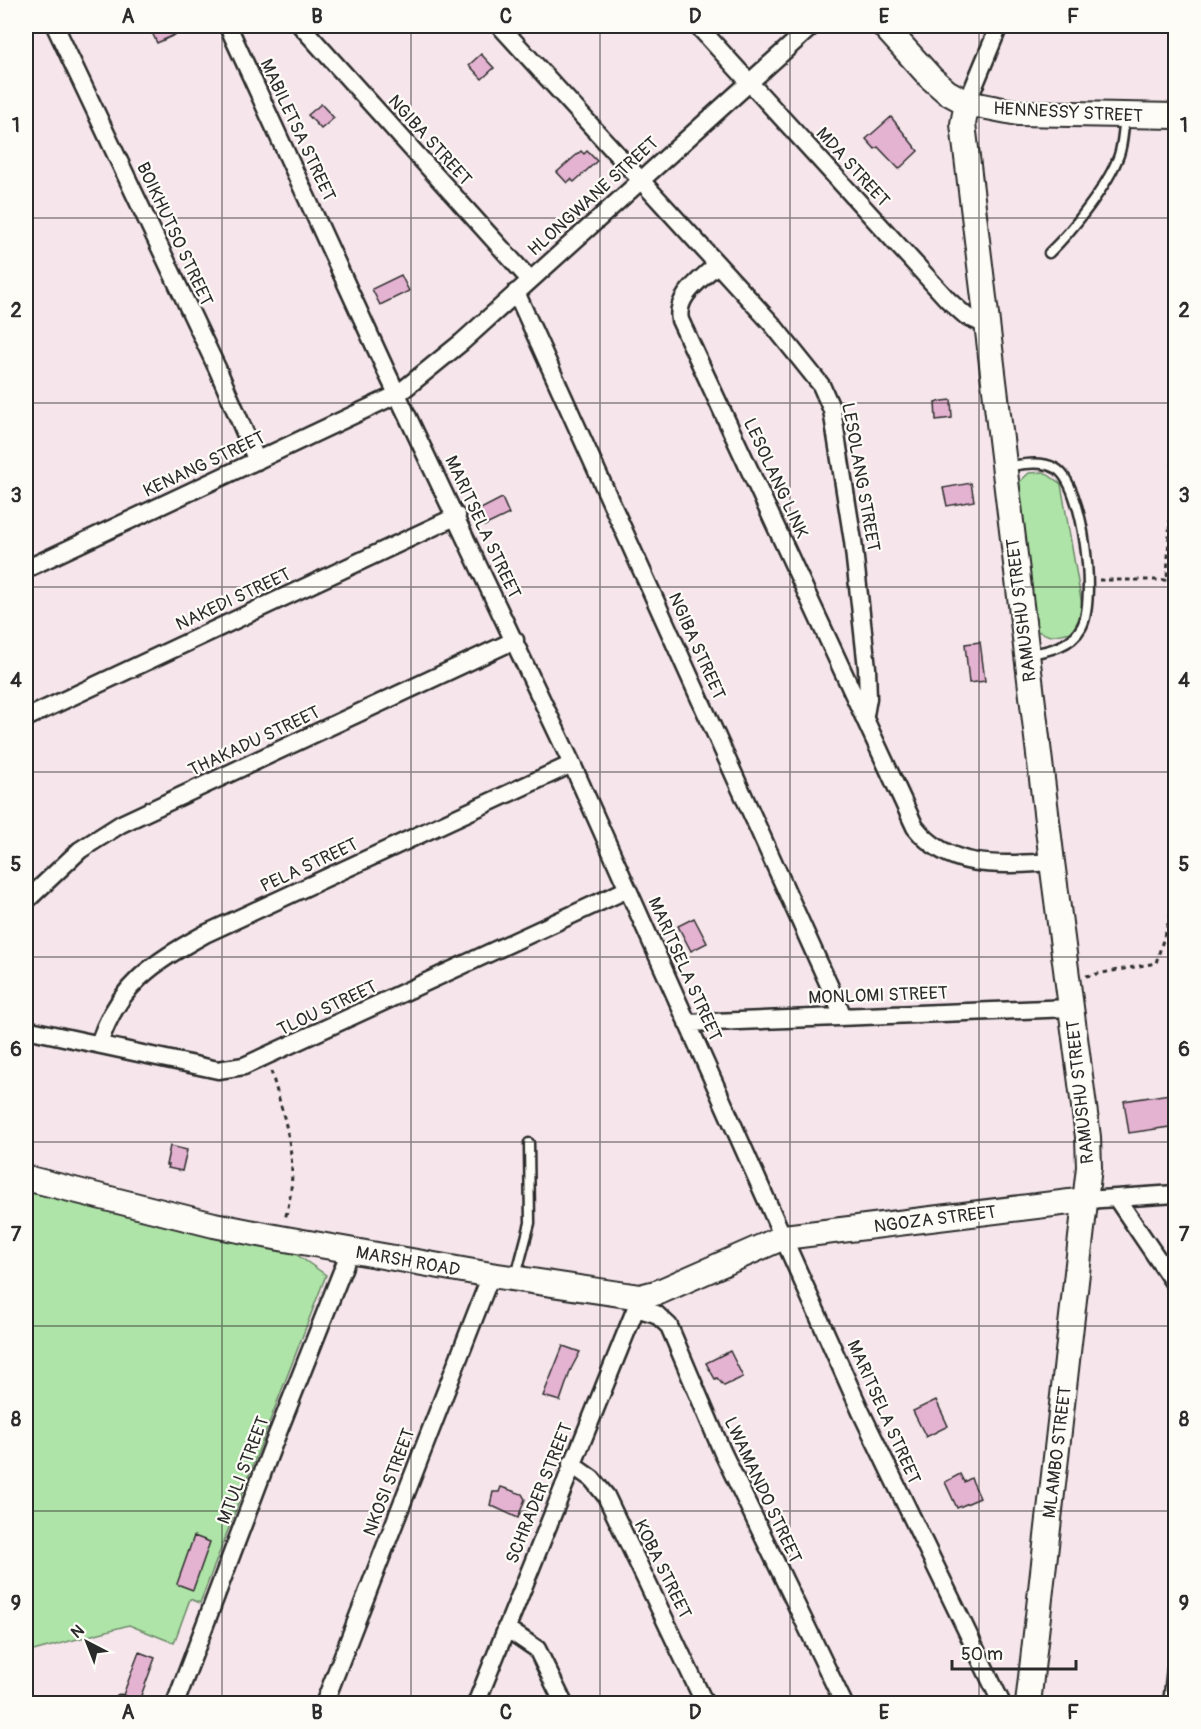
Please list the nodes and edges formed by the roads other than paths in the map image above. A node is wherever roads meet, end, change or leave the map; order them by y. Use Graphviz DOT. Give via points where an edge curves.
graph roads {
  1 [pos="55,26"];
  2 [pos="228,26"];
  3 [pos="301,26"];
  4 [pos="500,26"];
  5 [pos="698,26"];
  6 [pos="812,26"];
  7 [pos="884,26"];
  8 [pos="999,26"];
  9 [pos="749,82"];
  10 [pos="967,103"];
  11 [pos="1125,115"];
  12 [pos="1176,116"];
  13 [pos="640,181"];
  14 [pos="333,250"];
  15 [pos="1049,253"];
  16 [pos="716,265"];
  17 [pos="530,280"];
  18 [pos="516,292"];
  19 [pos="986,325"];
  20 [pos="398,394"];
  21 [pos="257,461"];
  22 [pos="1005,467"];
  23 [pos="457,516"];
  24 [pos="26,569"];
  25 [pos="515,640"];
  26 [pos="1026,655"];
  27 [pos="865,715"];
  28 [pos="26,718"];
  29 [pos="572,764"];
  30 [pos="1052,862"];
  31 [pos="628,889"];
  32 [pos="26,901"];
  33 [pos="1070,1008"];
  34 [pos="843,1016"];
  35 [pos="687,1023"];
  36 [pos="26,1029"];
  37 [pos="99,1044"];
  38 [pos="529,1143"];
  39 [pos="26,1178"];
  40 [pos="1176,1194"];
  41 [pos="1117,1199"];
  42 [pos="1086,1200"];
  43 [pos="784,1237"];
  44 [pos="350,1251"];
  45 [pos="491,1275"];
  46 [pos="515,1279"];
  47 [pos="1176,1286"];
  48 [pos="638,1303"];
  49 [pos="571,1464"];
  50 [pos="506,1629"];
  51 [pos="1176,1668"];
  52 [pos="175,1704"];
  53 [pos="324,1704"];
  54 [pos="476,1704"];
  55 [pos="564,1704"];
  56 [pos="705,1704"];
  57 [pos="844,1704"];
  58 [pos="1002,1704"];
  59 [pos="1028,1704"];
  60 [pos="1172,1704"];
  1 -- 21 [label="street, BOIKHUTSO STREET"];
  2 -- 14 [label="street, MABILETSA STREET"];
  3 -- 17 [label="street, NGIBA STREET"];
  4 -- 13 [label="street, LESOLANG STREET"];
  5 -- 9 [label="street, MDA STREET"];
  6 -- 9 [label="street, HLONGWANE STREET"];
  7 -- 10 [label="street, HENNESSY STREET" via="931,78"];
  8 -- 10 [label="street, RAMUSHU STREET"];
  9 -- 13 [label="street, HLONGWANE STREET"];
  9 -- 19 [label="street, MDA STREET" via="948,300 966,316"];
  10 -- 11 [label="street, HENNESSY STREET" via="1018,113"];
  10 -- 19 [label="street, RAMUSHU STREET" via="963,124"];
  11 -- 12 [label="street, HENNESSY STREET"];
  11 -- 15 [label="lane" via="1122,143 1111,171 1072,230"];
  13 -- 16 [label="street, LESOLANG STREET"];
  13 -- 17 [label="street, HLONGWANE STREET"];
  14 -- 20 [label="street, MARITSELA STREET"];
  16 -- 27 [label="street, LESOLANG STREET" via="819,381 832,410 865,649"];
  16 -- 27 [label="street, LESOLANG LINK" via="682,300 680,320"];
  17 -- 18 [label="street, HLONGWANE STREET"];
  18 -- 20 [label="street, HLONGWANE STREET"];
  18 -- 34 [label="street, NGIBA STREET"];
  19 -- 22 [label="street, RAMUSHU STREET"];
  20 -- 21 [label="street, KENANG STREET"];
  20 -- 23 [label="street, MARITSELA STREET"];
  21 -- 24 [label="street, KENANG STREET"];
  22 -- 26 [label="street, RAMUSHU STREET"];
  22 -- 26 [label="lane" via="1047,465 1064,474 1077,502 1089,580 1087,618 1080,630 1070,641 1055,648"];
  23 -- 25 [label="street, MARITSELA STREET"];
  23 -- 28 [label="street, NAKEDI STREET"];
  25 -- 29 [label="street, MARITSELA STREET"];
  25 -- 32 [label="street, THAKADU STREET" via="122,824 80,850"];
  26 -- 30 [label="street, RAMUSHU STREET"];
  27 -- 30 [label="street, LESOLANG STREET" via="915,826 931,844 968,862"];
  29 -- 31 [label="street, MARITSELA STREET"];
  29 -- 37 [label="street, PELA STREET" via="174,951 120,998 108,1017"];
  30 -- 33 [label="street, RAMUSHU STREET"];
  31 -- 35 [label="street, MARITSELA STREET"];
  31 -- 37 [label="street, TLOU STREET" via="244,1066 218,1070"];
  33 -- 34 [label="street, MONLOMI STREET"];
  33 -- 42 [label="street, RAMUSHU STREET" via="1088,1137"];
  34 -- 35 [label="street, MONLOMI STREET"];
  35 -- 43 [label="street, MARITSELA STREET"];
  36 -- 37 [label="street, TLOU STREET"];
  38 -- 46 [label="lane" via="530,1223"];
  39 -- 44 [label="street, MARSH ROAD" via="214,1225"];
  40 -- 41 [label="street"];
  41 -- 42 [label="street"];
  41 -- 47 [label="street"];
  42 -- 43 [label="street, NGOZA STREET"];
  42 -- 59 [label="street, MLAMBO STREET"];
  43 -- 48 [label="street, MARSH ROAD"];
  43 -- 58 [label="street, MARITSELA STREET" via="895,1484"];
  44 -- 45 [label="street, MARSH ROAD"];
  44 -- 52 [label="street, MTULI STREET"];
  45 -- 46 [label="street, MARSH ROAD"];
  45 -- 53 [label="street, NKOSI STREET"];
  46 -- 48 [label="street, MARSH ROAD"];
  48 -- 49 [label="street, SCHRADER STREET"];
  48 -- 57 [label="street, LWAMANDO STREET" via="669,1326 722,1451"];
  49 -- 50 [label="street, SCHRADER STREET"];
  49 -- 56 [label="street, KOBA STREET" via="592,1479 606,1496"];
  50 -- 54 [label="street, SCHRADER STREET"];
  50 -- 55 [label="street" via="537,1649"];
  51 -- 60 [label="street"];
}
